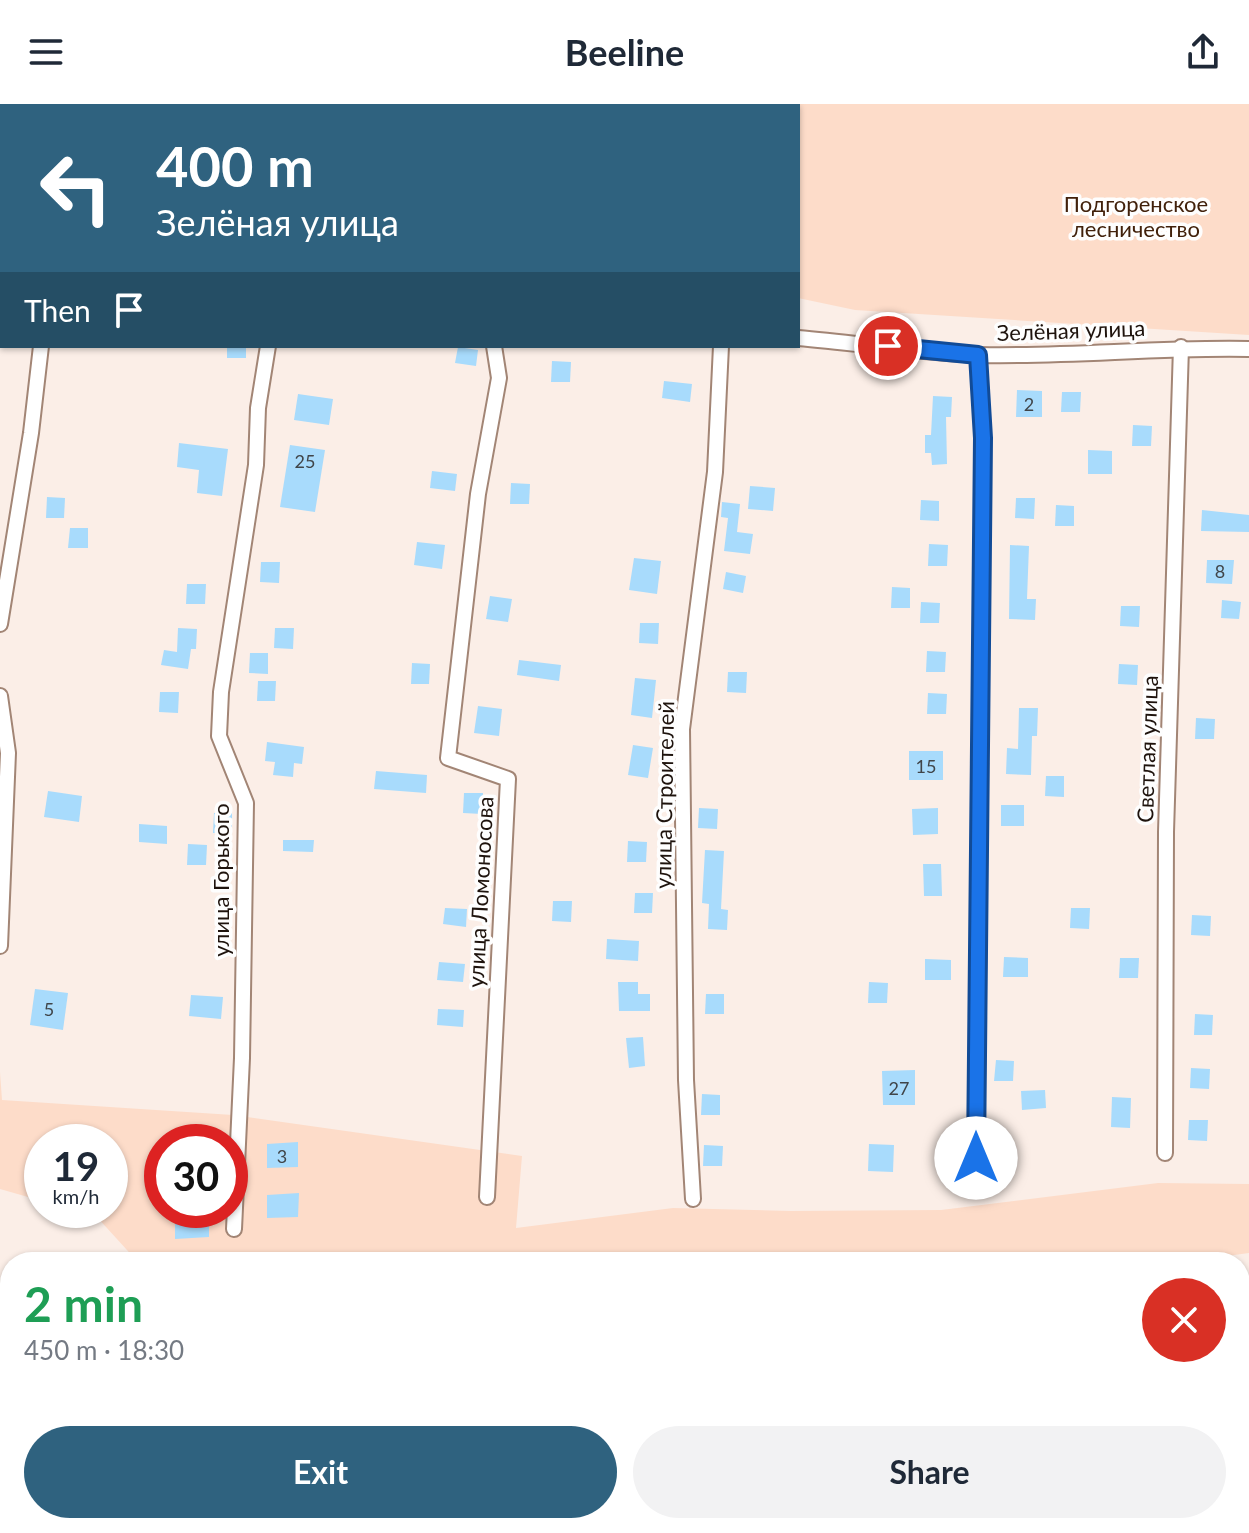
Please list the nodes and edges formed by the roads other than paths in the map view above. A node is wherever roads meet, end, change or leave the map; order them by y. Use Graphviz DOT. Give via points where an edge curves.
graph roads {
  1 [pos="800,338"];
  2 [pos="1181,347"];
  3 [pos="41,348"];
  4 [pos="268,348"];
  5 [pos="494,348"];
  6 [pos="721,348"];
  7 [pos="1249,349"];
  8 [pos="978,355"];
  9 [pos="0,624"];
  10 [pos="0,696"];
  11 [pos="0,946"];
  12 [pos="1165,1153"];
  13 [pos="976,1189"];
  14 [pos="487,1197"];
  15 [pos="693,1199"];
  16 [pos="234,1229"];
  1 -- 8 [label="street, Зелёная улица"];
  2 -- 7 [label="street, Зелёная улица"];
  2 -- 8 [label="street, Зелёная улица"];
  2 -- 12 [label="street, Светлая улица" via="1166,832"];
  3 -- 9 [label="street"];
  4 -- 16 [label="street, улица Горького" via="219,726 246,803"];
  5 -- 14 [label="street, улица Ломоносова" via="499,378 478,494 448,758 508,779"];
  6 -- 15 [label="street, улица Строителей" via="715,472 682,729 686,1080"];
  8 -- 13 [label="street" via="983,438"];
  10 -- 11 [label="street" via="8,753"];
}
